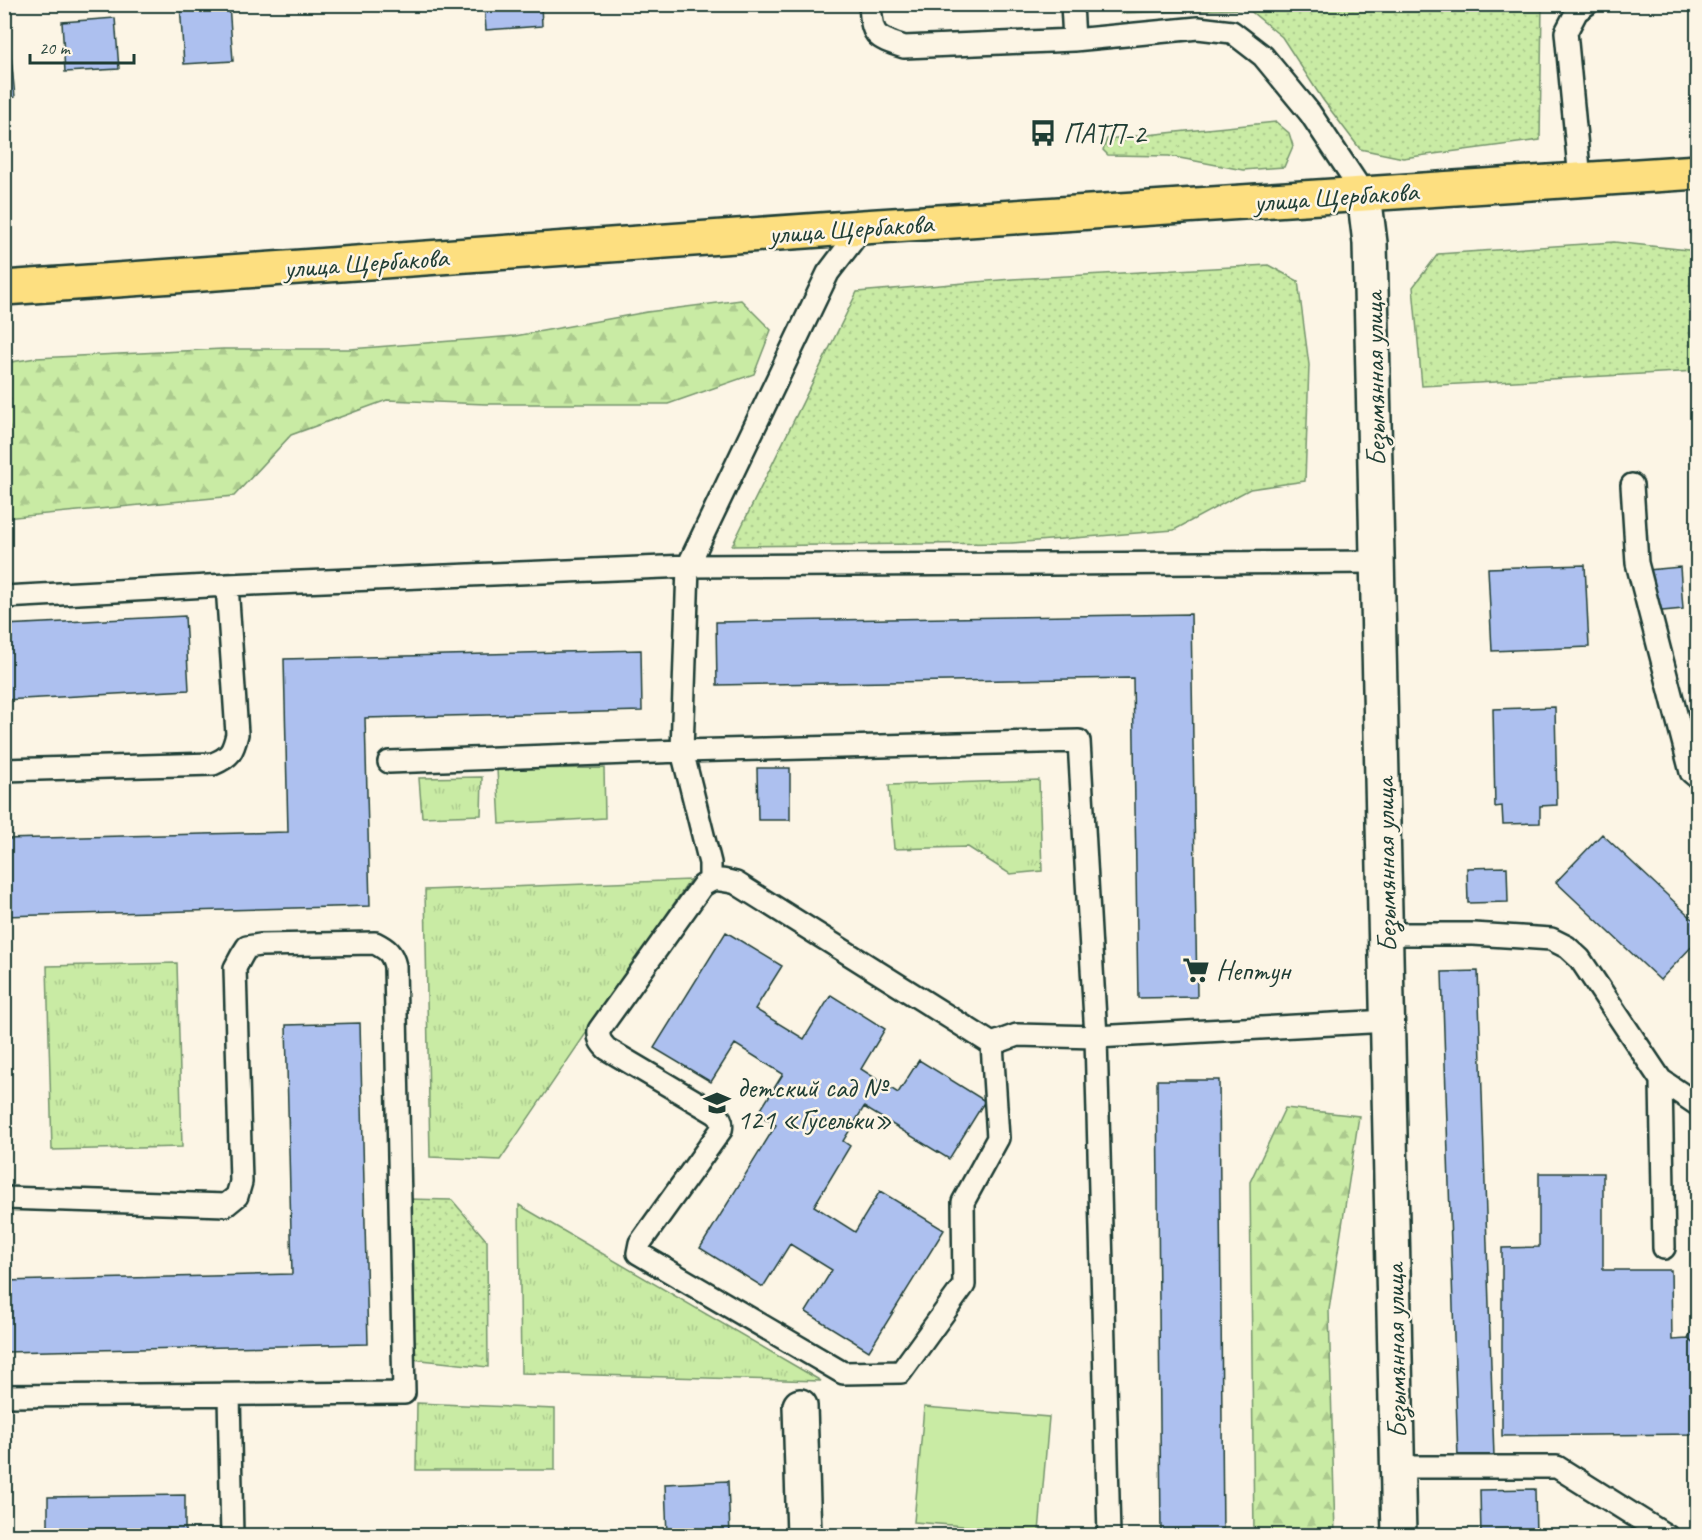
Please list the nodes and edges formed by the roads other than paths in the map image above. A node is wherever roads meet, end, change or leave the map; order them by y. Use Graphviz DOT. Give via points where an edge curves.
graph roads {
  1 [pos="870,4"];
  2 [pos="1072,4"];
  3 [pos="1587,4"];
  4 [pos="1074,40"];
  5 [pos="1698,172"];
  6 [pos="1580,180"];
  7 [pos="1364,194"];
  8 [pos="863,227"];
  9 [pos="4,288"];
  10 [pos="1632,485"];
  11 [pos="1378,562"];
  12 [pos="688,566"];
  13 [pos="227,585"];
  14 [pos="4,597"];
  15 [pos="682,751"];
  16 [pos="388,762"];
  17 [pos="4,770"];
  18 [pos="1698,778"];
  19 [pos="710,880"];
  20 [pos="1386,934"];
  21 [pos="1388,1020"];
  22 [pos="1096,1037"];
  23 [pos="992,1044"];
  24 [pos="1661,1080"];
  25 [pos="1698,1105"];
  26 [pos="4,1198"];
  27 [pos="1664,1248"];
  28 [pos="230,1395"];
  29 [pos="4,1396"];
  30 [pos="800,1406"];
  31 [pos="1398,1467"];
  32 [pos="232,1536"];
  33 [pos="804,1536"];
  34 [pos="1109,1536"];
  35 [pos="1400,1536"];
  36 [pos="1667,1536"];
  1 -- 4 [label="lane" via="872,28 882,40 904,46"];
  2 -- 4 [label="lane"];
  3 -- 6 [label="lane" via="1577,11 1566,32"];
  4 -- 7 [label="lane" via="1198,28 1232,32 1263,56 1310,113"];
  5 -- 6 [label="main road, улица Щербакова"];
  6 -- 7 [label="main road, улица Щербакова"];
  7 -- 8 [label="main road, улица Щербакова"];
  7 -- 11 [label="street, Безымянная улица" via="1370,243"];
  8 -- 9 [label="main road, улица Щербакова"];
  8 -- 12 [label="lane" via="828,273"];
  10 -- 18 [label="lane" via="1637,563 1691,772"];
  11 -- 12 [label="lane"];
  11 -- 20 [label="street, Безымянная улица"];
  12 -- 13 [label="lane"];
  12 -- 15 [label="lane"];
  13 -- 14 [label="lane"];
  13 -- 17 [label="lane" via="237,734 234,749 224,759 213,764"];
  15 -- 16 [label="lane"];
  15 -- 19 [label="lane" via="710,863"];
  15 -- 22 [label="lane" via="1078,741"];
  19 -- 23 [label="lane" via="736,884"];
  19 -- 23 [label="lane" via="702,885 599,1030 598,1037 608,1049 715,1113 723,1124 640,1243 638,1253 843,1373 901,1372 964,1285 963,1202 999,1138"];
  20 -- 21 [label="street, Безымянная улица"];
  20 -- 24 [label="lane" via="1533,937 1551,939 1567,947 1580,960"];
  21 -- 22 [label="lane"];
  21 -- 31 [label="street, Безымянная улица"];
  22 -- 23 [label="lane" via="1017,1035"];
  22 -- 34 [label="lane"];
  24 -- 25 [label="lane"];
  24 -- 27 [label="lane"];
  26 -- 28 [label="lane" via="226,1205 237,1196 241,1182 236,968 247,947 375,944 386,949 395,966 404,1393"];
  28 -- 29 [label="lane"];
  28 -- 32 [label="lane"];
  30 -- 33 [label="street"];
  31 -- 35 [label="street, Безымянная улица"];
  31 -- 36 [label="lane" via="1557,1467"];
}
